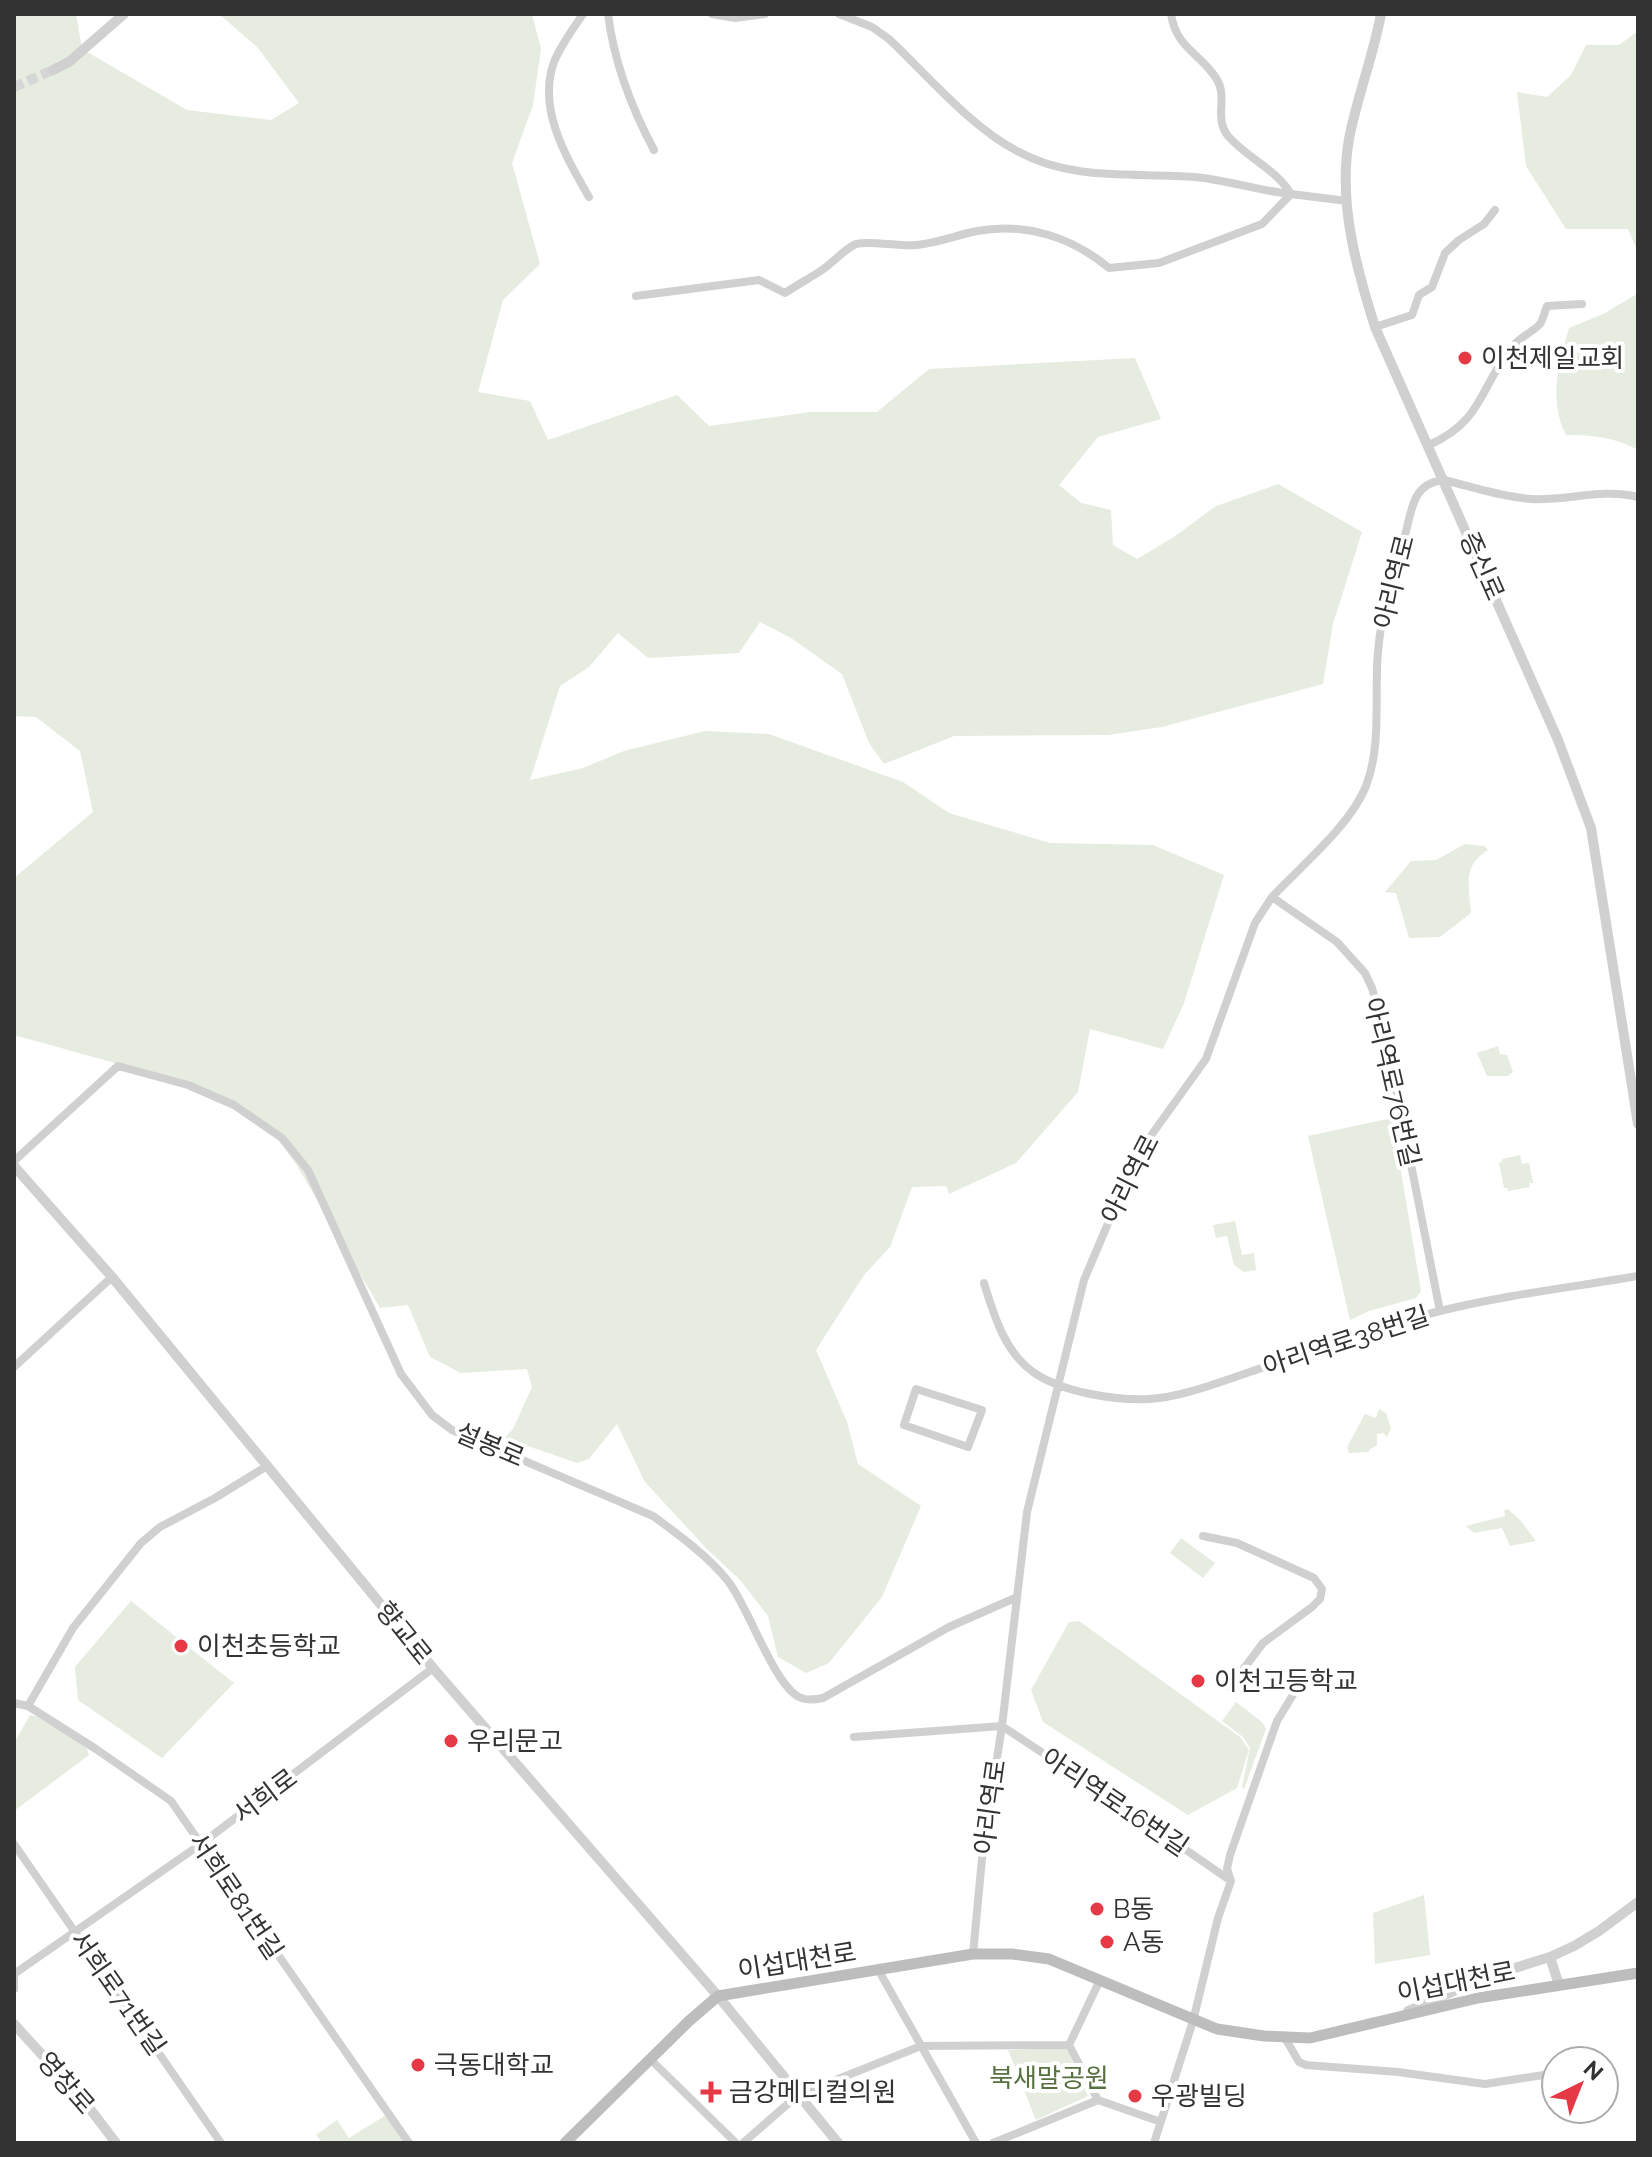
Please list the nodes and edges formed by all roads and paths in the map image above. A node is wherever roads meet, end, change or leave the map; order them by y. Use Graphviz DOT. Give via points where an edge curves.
graph roads {
  1 [pos="124,14"];
  2 [pos="583,14"];
  3 [pos="608,14"];
  4 [pos="712,14"];
  5 [pos="765,14"];
  6 [pos="839,14"];
  7 [pos="1171,14"];
  8 [pos="1381,14"];
  9 [pos="53,70"];
  10 [pos="654,150"];
  11 [pos="1291,194"];
  12 [pos="589,197"];
  13 [pos="1347,201"];
  14 [pos="1495,210"];
  15 [pos="636,296"];
  16 [pos="1582,304"];
  17 [pos="1375,327"];
  18 [pos="1429,445"];
  19 [pos="1444,480"];
  20 [pos="1638,497"];
  21 [pos="1272,897"];
  22 [pos="1638,1124"];
  23 [pos="14,1163"];
  24 [pos="1638,1276"];
  25 [pos="112,1277"];
  26 [pos="984,1283"];
  27 [pos="1440,1311"];
  28 [pos="14,1367"];
  29 [pos="1057,1385"];
  30 [pos="916,1389"];
  31 [pos="267,1466"];
  32 [pos="1203,1536"];
  33 [pos="1015,1598"];
  34 [pos="433,1668"];
  35 [pos="1302,1680"];
  36 [pos="1230,1687"];
  37 [pos="14,1703"];
  38 [pos="28,1706"];
  39 [pos="1002,1726"];
  40 [pos="854,1737"];
  41 [pos="14,1844"];
  42 [pos="201,1844"];
  43 [pos="1231,1881"];
  44 [pos="1638,1902"];
  45 [pos="75,1932"];
  46 [pos="973,1954"];
  47 [pos="1550,1957"];
  48 [pos="879,1971"];
  49 [pos="14,1973"];
  50 [pos="1638,1973"];
  51 [pos="1100,1980"];
  52 [pos="1559,1985"];
  53 [pos="14,1989"];
  54 [pos="718,1996"];
  55 [pos="14,2014"];
  56 [pos="1399,2015"];
  57 [pos="1193,2021"];
  58 [pos="14,2024"];
  59 [pos="1285,2038"];
  60 [pos="1069,2045"];
  61 [pos="921,2046"];
  62 [pos="650,2059"];
  63 [pos="1540,2075"];
  64 [pos="798,2095"];
  65 [pos="1098,2100"];
  66 [pos="1161,2122"];
  67 [pos="747,2142"];
  68 [pos="116,2143"];
  69 [pos="221,2143"];
  70 [pos="409,2143"];
  71 [pos="565,2143"];
  72 [pos="736,2143"];
  73 [pos="838,2143"];
  74 [pos="976,2143"];
  75 [pos="993,2143"];
  76 [pos="1154,2143"];
  1 -- 9 [label="street"];
  2 -- 12 [label="street" via="556,59 548,93 553,122"];
  3 -- 10 [label="street" via="627,93"];
  4 -- 5 [label="street"];
  6 -- 11 [label="street" via="889,39 996,139 1033,160 1081,173 1192,177"];
  7 -- 11 [label="street" via="1180,41 1216,78 1223,94 1220,125"];
  8 -- 13 [label="street, 증신로" via="1348,143"];
  11 -- 13 [label="street"];
  11 -- 15 [label="street" via="1262,224 1159,263 1109,268 1069,240 1044,233 980,230 918,245 861,242 785,293 759,280"];
  13 -- 17 [label="street, 증신로" via="1358,274"];
  14 -- 17 [label="street" via="1445,253 1432,287 1419,295 1412,315"];
  16 -- 18 [label="street" via="1547,306 1540,324 1510,349 1476,410"];
  17 -- 18 [label="street, 증신로"];
  18 -- 19 [label="street, 증신로"];
  19 -- 20 [label="street" via="1529,499 1599,492"];
  19 -- 21 [label="street, 아리역로" via="1430,481 1417,495 1387,594 1378,652 1374,754 1364,790 1341,824"];
  19 -- 22 [label="street, 증신로" via="1591,828"];
  21 -- 27 [label="street, 아리역로76번길" via="1337,942 1372,988"];
  21 -- 29 [label="street, 아리역로" via="1255,923 1206,1059 1128,1173 1084,1280"];
  23 -- 25 [label="street, 향교로"];
  23 -- 33 [label="street, 설봉로" via="118,1066 188,1085 234,1105 282,1138 308,1170 401,1374 432,1415 452,1430 653,1516 680,1536 727,1581 763,1649 798,1697 823,1698 949,1627"];
  24 -- 27 [label="street, 아리역로38번길"];
  25 -- 28 [label="street"];
  25 -- 31 [label="street, 향교로"];
  26 -- 29 [label="street, 아리역로38번길" via="996,1322 1015,1355"];
  27 -- 29 [label="street, 아리역로38번길" via="1162,1397 1107,1397"];
  29 -- 33 [label="street, 아리역로" via="1030,1497"];
  30 -- 30 [label="street" via="982,1410 968,1447 904,1425"];
  31 -- 34 [label="street, 향교로"];
  31 -- 38 [label="street" via="160,1527 130,1556 73,1628"];
  32 -- 36 [label="street" via="1237,1543 1314,1578 1322,1589 1312,1607 1263,1643"];
  33 -- 39 [label="street, 아리역로"];
  34 -- 42 [label="street, 서희로"];
  34 -- 54 [label="street, 향교로"];
  35 -- 43 [label="street" via="1274,1727 1230,1855"];
  37 -- 38 [label="street, 서희로81번길"];
  38 -- 42 [label="street, 서희로81번길" via="171,1801"];
  39 -- 40 [label="street"];
  39 -- 43 [label="street, 아리역로16번길"];
  39 -- 46 [label="street, 아리역로"];
  41 -- 45 [label="street, 서희로71번길"];
  42 -- 45 [label="street, 서희로"];
  42 -- 70 [label="street, 서희로81번길"];
  43 -- 57 [label="street"];
  44 -- 47 [label="street"];
  45 -- 49 [label="street, 서희로"];
  45 -- 69 [label="street, 서희로71번길"];
  46 -- 48 [label="main road, 이섭대천로"];
  46 -- 51 [label="main road, 이섭대천로" via="1041,1957"];
  47 -- 52 [label="street"];
  47 -- 56 [label="street" via="1489,1976"];
  48 -- 54 [label="main road, 이섭대천로"];
  48 -- 61 [label="street, 이섭대천로"];
  49 -- 53 [label="street"];
  50 -- 52 [label="main road, 이섭대천로"];
  51 -- 57 [label="main road, 이섭대천로"];
  51 -- 60 [label="street"];
  52 -- 56 [label="main road, 이섭대천로"];
  54 -- 62 [label="main road, 이섭대천로"];
  54 -- 64 [label="street, 향교로"];
  55 -- 58 [label="street"];
  56 -- 59 [label="main road, 이섭대천로" via="1310,2038"];
  57 -- 59 [label="main road, 이섭대천로"];
  57 -- 66 [label="street"];
  58 -- 68 [label="street, 영창로"];
  59 -- 63 [label="street" via="1306,2065 1485,2084"];
  60 -- 61 [label="street"];
  60 -- 65 [label="street"];
  61 -- 64 [label="street"];
  61 -- 74 [label="street, 이섭대천로"];
  62 -- 71 [label="main road, 이섭대천로"];
  62 -- 72 [label="street"];
  64 -- 67 [label="street"];
  64 -- 73 [label="street, 향교로"];
  65 -- 66 [label="street"];
  65 -- 75 [label="street"];
  66 -- 76 [label="street"];
}
